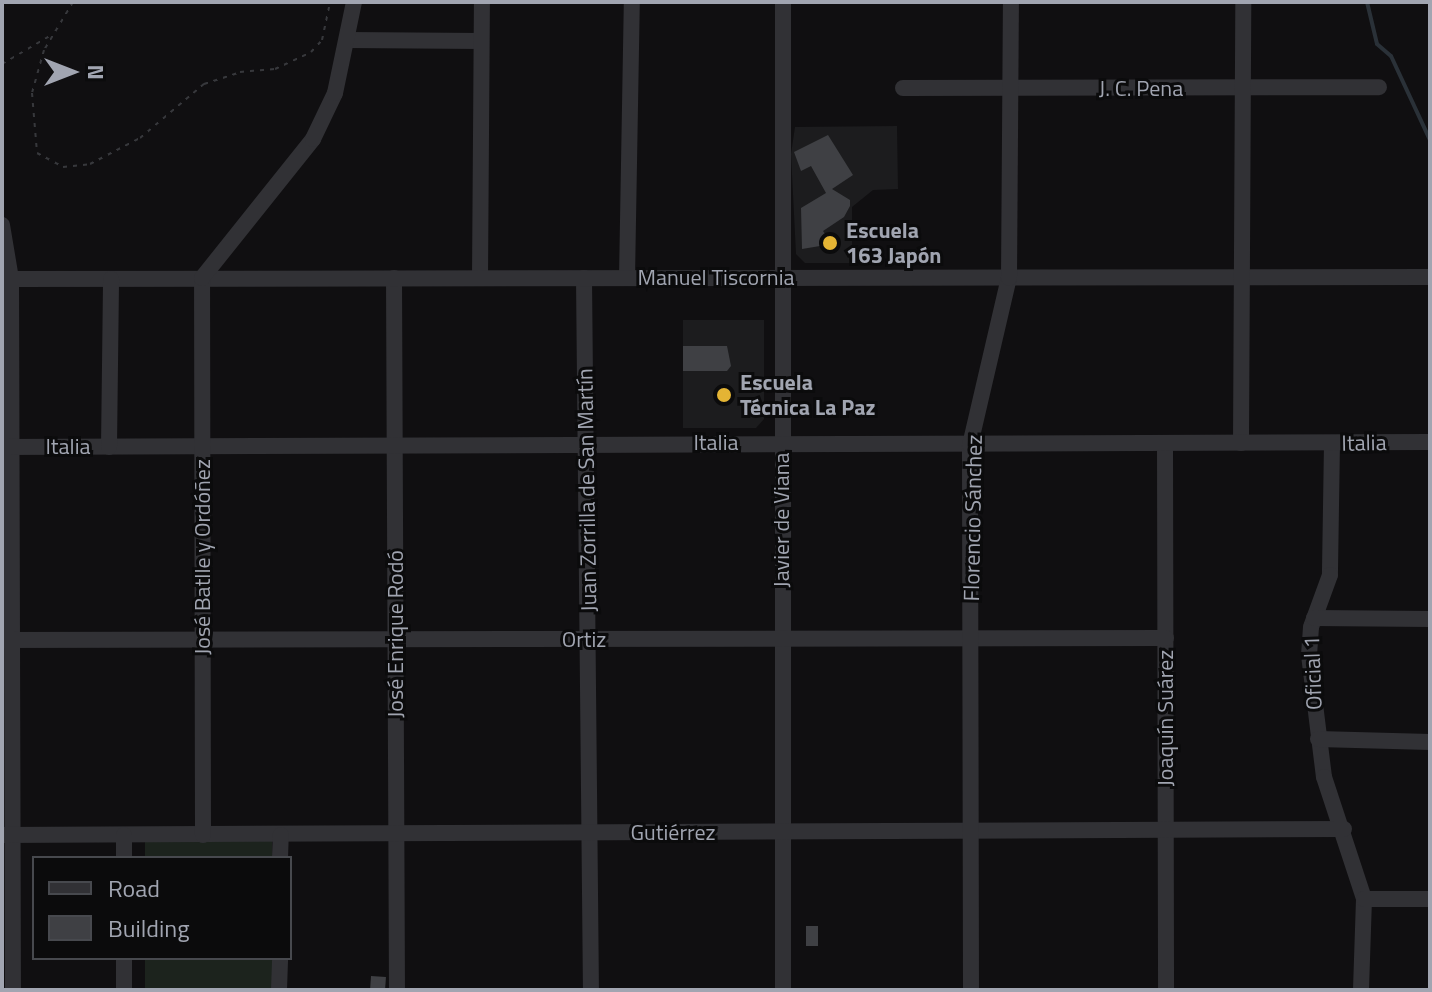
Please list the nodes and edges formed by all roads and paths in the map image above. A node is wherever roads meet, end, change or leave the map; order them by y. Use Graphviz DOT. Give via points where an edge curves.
graph roads {
  1 [pos="73,2"];
  2 [pos="330,2"];
  3 [pos="354,2"];
  4 [pos="482,2"];
  5 [pos="632,2"];
  6 [pos="783,2"];
  7 [pos="1011,2"];
  8 [pos="1243,2"];
  9 [pos="55,33"];
  10 [pos="347,40"];
  11 [pos="481,41"];
  12 [pos="2,64"];
  13 [pos="1379,87"];
  14 [pos="903,88"];
  15 [pos="1012,89"];
  16 [pos="1243,89"];
  17 [pos="2,225"];
  18 [pos="1430,277"];
  19 [pos="202,278"];
  20 [pos="394,278"];
  21 [pos="480,278"];
  22 [pos="584,278"];
  23 [pos="627,278"];
  24 [pos="782,278"];
  25 [pos="1009,278"];
  26 [pos="1243,278"];
  27 [pos="6,279"];
  28 [pos="111,279"];
  29 [pos="586,442"];
  30 [pos="1430,442"];
  31 [pos="1241,443"];
  32 [pos="1332,443"];
  33 [pos="781,444"];
  34 [pos="394,445"];
  35 [pos="970,445"];
  36 [pos="1165,446"];
  37 [pos="7,447"];
  38 [pos="109,447"];
  39 [pos="203,447"];
  40 [pos="1314,618"];
  41 [pos="1430,619"];
  42 [pos="202,637"];
  43 [pos="396,638"];
  44 [pos="1166,638"];
  45 [pos="971,639"];
  46 [pos="6,640"];
  47 [pos="783,640"];
  48 [pos="589,641"];
  49 [pos="1318,739"];
  50 [pos="1430,742"];
  51 [pos="1344,829"];
  52 [pos="1166,830"];
  53 [pos="971,832"];
  54 [pos="590,833"];
  55 [pos="783,833"];
  56 [pos="397,834"];
  57 [pos="7,835"];
  58 [pos="124,835"];
  59 [pos="203,835"];
  60 [pos="281,835"];
  61 [pos="124,856"];
  62 [pos="280,856"];
  63 [pos="1364,899"];
  64 [pos="1430,899"];
  65 [pos="124,960"];
  66 [pos="280,960"];
  67 [pos="13,990"];
  68 [pos="124,990"];
  69 [pos="279,990"];
  70 [pos="397,990"];
  71 [pos="591,990"];
  72 [pos="783,990"];
  73 [pos="971,990"];
  74 [pos="1166,990"];
  75 [pos="1361,990"];
  1 -- 9 [label="path"];
  2 -- 9 [label="path" via="322,40 311,52 275,69 240,72 204,84 140,138 75,167 42,160 31,122 37,64"];
  3 -- 10 [label="street"];
  4 -- 11 [label="street"];
  5 -- 23 [label="street"];
  6 -- 24 [label="street, Javier de Viana"];
  7 -- 15 [label="street, Florencio Sánchez"];
  8 -- 16 [label="street"];
  9 -- 12 [label="path"];
  10 -- 11 [label="street"];
  10 -- 19 [label="street" via="335,93 313,139"];
  11 -- 21 [label="street"];
  13 -- 16 [label="street, J. C. Pena"];
  14 -- 15 [label="street, J. C. Pena"];
  15 -- 16 [label="street, J. C. Pena"];
  15 -- 25 [label="street, Florencio Sánchez"];
  16 -- 26 [label="street"];
  17 -- 27 [label="street"];
  18 -- 26 [label="street, Manuel Tiscornia"];
  19 -- 20 [label="street, Manuel Tiscornia"];
  19 -- 28 [label="street, Manuel Tiscornia"];
  19 -- 39 [label="street, José Batlle y Ordóñez"];
  20 -- 21 [label="street, Manuel Tiscornia"];
  20 -- 34 [label="street, José Enrique Rodó"];
  21 -- 22 [label="street, Manuel Tiscornia"];
  22 -- 23 [label="street, Manuel Tiscornia"];
  22 -- 29 [label="street, Juan Zorrilla de San Martín"];
  23 -- 24 [label="street, Manuel Tiscornia"];
  24 -- 25 [label="street, Manuel Tiscornia"];
  24 -- 33 [label="street, Javier de Viana"];
  25 -- 26 [label="street, Manuel Tiscornia"];
  25 -- 35 [label="street, Florencio Sánchez"];
  26 -- 31 [label="street"];
  27 -- 28 [label="street, Manuel Tiscornia"];
  27 -- 37 [label="street"];
  28 -- 38 [label="street"];
  29 -- 33 [label="street, Italia"];
  29 -- 34 [label="street, Italia"];
  29 -- 48 [label="street, Juan Zorrilla de San Martín"];
  30 -- 32 [label="street, Italia"];
  31 -- 32 [label="street, Italia"];
  31 -- 36 [label="street, Italia"];
  32 -- 40 [label="street, Oficial 1" via="1330,575"];
  33 -- 35 [label="street, Italia"];
  33 -- 47 [label="street, Javier de Viana"];
  34 -- 39 [label="street, Italia"];
  34 -- 43 [label="street, José Enrique Rodó"];
  35 -- 36 [label="street, Italia"];
  35 -- 45 [label="street, Florencio Sánchez"];
  36 -- 44 [label="street, Joaquín Suárez"];
  37 -- 38 [label="street, Italia"];
  37 -- 46 [label="street"];
  38 -- 39 [label="street, Italia"];
  39 -- 42 [label="street, José Batlle y Ordóñez"];
  40 -- 41 [label="street"];
  40 -- 49 [label="street, Oficial 1" via="1309,655"];
  42 -- 43 [label="street, Ortiz"];
  42 -- 46 [label="street, Ortiz"];
  42 -- 59 [label="street, José Batlle y Ordóñez"];
  43 -- 48 [label="street, Ortiz"];
  43 -- 56 [label="street, José Enrique Rodó"];
  44 -- 45 [label="street, Ortiz"];
  44 -- 52 [label="street, Joaquín Suárez"];
  45 -- 47 [label="street, Ortiz"];
  45 -- 53 [label="street, Florencio Sánchez"];
  46 -- 57 [label="street"];
  47 -- 48 [label="street, Ortiz"];
  47 -- 55 [label="street, Javier de Viana"];
  48 -- 54 [label="street, Juan Zorrilla de San Martín"];
  49 -- 50 [label="street"];
  49 -- 51 [label="street, Oficial 1" via="1324,777"];
  51 -- 52 [label="street, Gutiérrez"];
  51 -- 63 [label="street, Oficial 1"];
  52 -- 53 [label="street, Gutiérrez"];
  52 -- 74 [label="street, Joaquín Suárez"];
  53 -- 55 [label="street, Gutiérrez"];
  53 -- 73 [label="street, Florencio Sánchez"];
  54 -- 55 [label="street, Gutiérrez"];
  54 -- 56 [label="street, Gutiérrez"];
  54 -- 71 [label="street, Juan Zorrilla de San Martín"];
  55 -- 72 [label="street, Javier de Viana"];
  56 -- 60 [label="street, Gutiérrez"];
  56 -- 70 [label="street, José Enrique Rodó"];
  57 -- 58 [label="street, Gutiérrez"];
  57 -- 67 [label="street"];
  58 -- 59 [label="street, Gutiérrez"];
  58 -- 61 [label="street"];
  59 -- 60 [label="street, Gutiérrez"];
  60 -- 62 [label="street"];
  63 -- 64 [label="street"];
  63 -- 75 [label="street, Oficial 1"];
  65 -- 68 [label="street"];
  66 -- 69 [label="street"];
}
